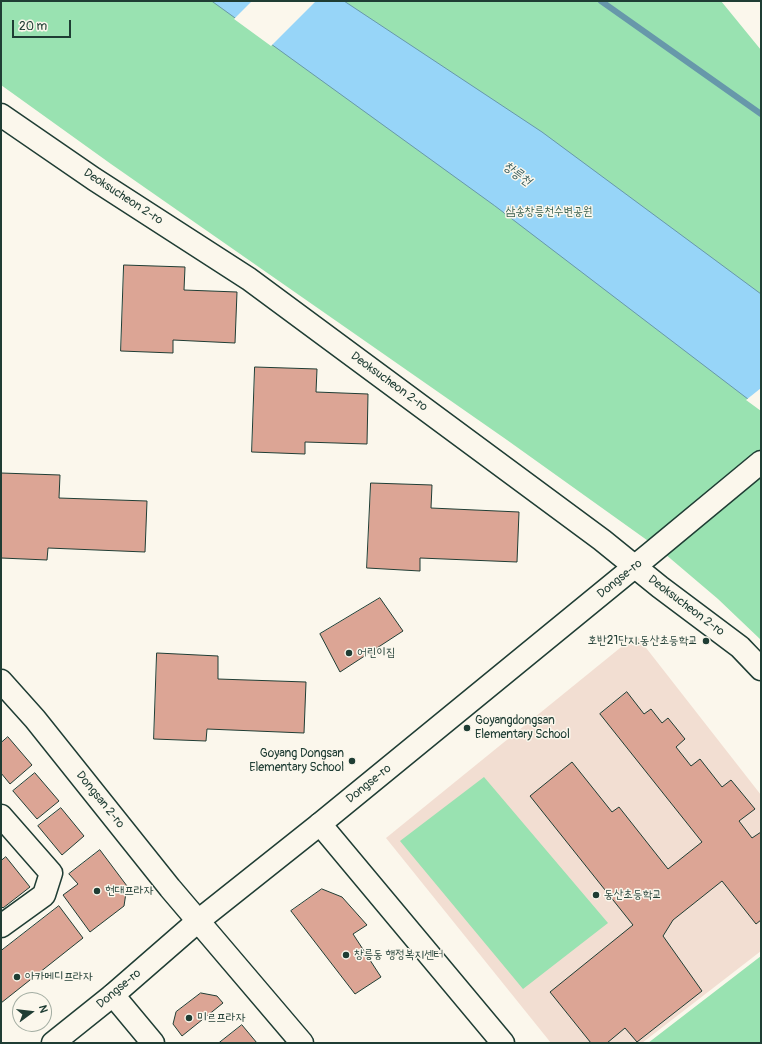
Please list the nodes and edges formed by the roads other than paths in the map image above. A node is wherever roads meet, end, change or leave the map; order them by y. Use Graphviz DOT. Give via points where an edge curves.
graph roads {
  1 [pos="1,115"];
  2 [pos="761,462"];
  3 [pos="635,567"];
  4 [pos="761,669"];
  5 [pos="1,681"];
  6 [pos="1,816"];
  7 [pos="320,824"];
  8 [pos="198,921"];
  9 [pos="1,926"];
  10 [pos="113,995"];
  11 [pos="53,1043"];
  12 [pos="152,1043"];
  13 [pos="302,1043"];
  14 [pos="503,1043"];
  1 -- 3 [label="street, Deoksucheon 2-ro" via="94,179 249,279"];
  2 -- 3 [label="street, Dongse-ro"];
  3 -- 4 [label="street, Deoksucheon 2-ro" via="740,647"];
  3 -- 7 [label="street, Dongse-ro"];
  5 -- 8 [label="street, Dongsan 2-ro" via="35,719"];
  6 -- 9 [label="street" via="51,873 44,895"];
  7 -- 8 [label="street, Dongse-ro"];
  7 -- 14 [label="street"];
  8 -- 10 [label="street, Dongse-ro"];
  8 -- 13 [label="street, Dongsan 2-ro"];
  10 -- 11 [label="street, Dongse-ro"];
  10 -- 12 [label="street"];
}
